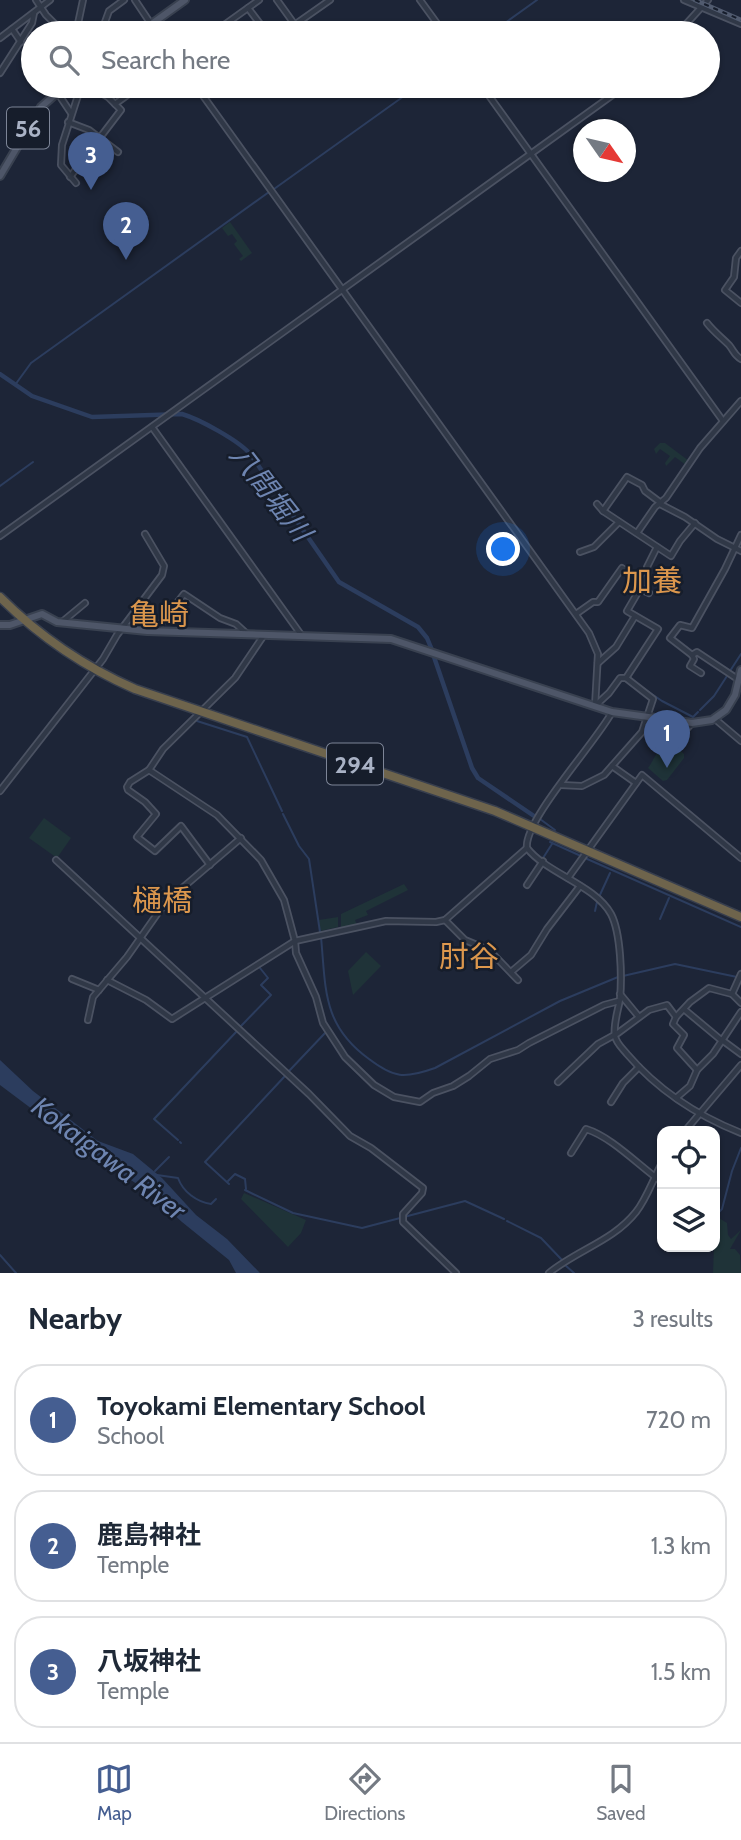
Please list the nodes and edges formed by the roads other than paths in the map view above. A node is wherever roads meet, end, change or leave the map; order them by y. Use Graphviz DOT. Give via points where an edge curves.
graph roads {
  1 [pos="36,0"];
  2 [pos="50,0"];
  3 [pos="83,0"];
  4 [pos="124,0"];
  5 [pos="135,0"];
  6 [pos="185,0"];
  7 [pos="259,0"];
  8 [pos="277,0"];
  9 [pos="330,0"];
  10 [pos="420,0"];
  11 [pos="684,0"];
  12 [pos="708,0"];
  13 [pos="702,6"];
  14 [pos="41,8"];
  15 [pos="248,8"];
  16 [pos="34,13"];
  17 [pos="23,21"];
  18 [pos="32,21"];
  19 [pos="53,21"];
  20 [pos="79,21"];
  21 [pos="105,21"];
  22 [pos="148,21"];
  23 [pos="156,21"];
  24 [pos="230,21"];
  25 [pos="258,21"];
  26 [pos="292,21"];
  27 [pos="301,21"];
  28 [pos="435,21"];
  29 [pos="689,21"];
  30 [pos="21,22"];
  31 [pos="741,24"];
  32 [pos="12,29"];
  33 [pos="0,38"];
  34 [pos="21,41"];
  35 [pos="21,43"];
  36 [pos="0,72"];
  37 [pos="48,98"];
  38 [pos="61,98"];
  39 [pos="77,98"];
  40 [pos="107,98"];
  41 [pos="123,98"];
  42 [pos="205,98"];
  43 [pos="491,98"];
  44 [pos="608,98"];
  45 [pos="115,104"];
  46 [pos="71,113"];
  47 [pos="68,122"];
  48 [pos="99,138"];
  49 [pos="118,152"];
  50 [pos="531,154"];
  51 [pos="0,176"];
  52 [pos="70,177"];
  53 [pos="75,183"];
  54 [pos="741,251"];
  55 [pos="342,289"];
  56 [pos="741,303"];
  57 [pos="707,323"];
  58 [pos="741,359"];
  59 [pos="740,404"];
  60 [pos="723,421"];
  61 [pos="152,427"];
  62 [pos="661,503"];
  63 [pos="597,504"];
  64 [pos="603,511"];
  65 [pos="619,522"];
  66 [pos="695,523"];
  67 [pos="637,533"];
  68 [pos="145,534"];
  69 [pos="741,535"];
  70 [pos="0,536"];
  71 [pos="657,547"];
  72 [pos="735,548"];
  73 [pos="741,551"];
  74 [pos="580,552"];
  75 [pos="645,582"];
  76 [pos="640,589"];
  77 [pos="649,593"];
  78 [pos="0,597"];
  79 [pos="0,603"];
  80 [pos="85,603"];
  81 [pos="576,614"];
  82 [pos="635,616"];
  83 [pos="22,620"];
  84 [pos="62,622"];
  85 [pos="0,625"];
  86 [pos="106,627"];
  87 [pos="121,629"];
  88 [pos="154,631"];
  89 [pos="247,634"];
  90 [pos="265,635"];
  91 [pos="302,635"];
  92 [pos="116,636"];
  93 [pos="692,655"];
  94 [pos="598,663"];
  95 [pos="741,670"];
  96 [pos="93,671"];
  97 [pos="701,673"];
  98 [pos="626,678"];
  99 [pos="738,680"];
  100 [pos="596,706"];
  101 [pos="612,712"];
  102 [pos="197,714"];
  103 [pos="647,718"];
  104 [pos="715,719"];
  105 [pos="692,723"];
  106 [pos="671,740"];
  107 [pos="741,741"];
  108 [pos="612,766"];
  109 [pos="149,770"];
  110 [pos="636,783"];
  111 [pos="560,785"];
  112 [pos="0,790"];
  113 [pos="532,828"];
  114 [pos="241,838"];
  115 [pos="527,848"];
  116 [pos="587,852"];
  117 [pos="741,858"];
  118 [pos="56,860"];
  119 [pos="543,861"];
  120 [pos="210,866"];
  121 [pos="568,878"];
  122 [pos="527,885"];
  123 [pos="580,886"];
  124 [pos="741,919"];
  125 [pos="445,920"];
  126 [pos="141,936"];
  127 [pos="295,941"];
  128 [pos="511,972"];
  129 [pos="741,974"];
  130 [pos="72,979"];
  131 [pos="107,980"];
  132 [pos="518,980"];
  133 [pos="99,990"];
  134 [pos="732,994"];
  135 [pos="207,997"];
  136 [pos="620,998"];
  137 [pos="741,1003"];
  138 [pos="685,1010"];
  139 [pos="741,1012"];
  140 [pos="639,1017"];
  141 [pos="676,1017"];
  142 [pos="88,1020"];
  143 [pos="615,1035"];
  144 [pos="722,1040"];
  145 [pos="741,1054"];
  146 [pos="741,1065"];
  147 [pos="639,1068"];
  148 [pos="697,1070"];
  149 [pos="558,1082"];
  150 [pos="677,1098"];
  151 [pos="611,1102"];
  152 [pos="699,1113"];
  153 [pos="689,1126"];
  154 [pos="741,1133"];
  155 [pos="571,1153"];
  156 [pos="657,1173"];
  157 [pos="655,1177"];
  158 [pos="456,1273"];
  159 [pos="549,1273"];
  1 -- 14 [label="street"];
  2 -- 14 [label="street"];
  3 -- 20 [label="street"];
  4 -- 21 [label="street" via="109,11"];
  5 -- 22 [label="street"];
  6 -- 23 [label="main road"];
  7 -- 15 [label="street"];
  8 -- 26 [label="street"];
  9 -- 27 [label="street"];
  10 -- 28 [label="street"];
  11 -- 13 [label="street"];
  12 -- 13 [label="street"];
  13 -- 29 [label="street"];
  13 -- 31 [label="street"];
  14 -- 16 [label="street"];
  14 -- 19 [label="street"];
  15 -- 24 [label="street"];
  15 -- 25 [label="street"];
  16 -- 17 [label="street"];
  16 -- 18 [label="street"];
  30 -- 32 [label="street"];
  32 -- 33 [label="street"];
  32 -- 34 [label="street"];
  35 -- 36 [label="street"];
  37 -- 51 [label="main road, 56"];
  38 -- 46 [label="street"];
  39 -- 46 [label="street"];
  40 -- 45 [label="street"];
  41 -- 45 [label="street"];
  42 -- 55 [label="street"];
  43 -- 50 [label="street"];
  44 -- 50 [label="street"];
  45 -- 48 [label="street" via="121,110"];
  46 -- 47 [label="street"];
  47 -- 48 [label="street"];
  47 -- 52 [label="street" via="61,165"];
  48 -- 49 [label="street"];
  48 -- 52 [label="street"];
  50 -- 55 [label="street"];
  50 -- 60 [label="street"];
  52 -- 53 [label="street"];
  54 -- 56 [label="street" via="725,290"];
  55 -- 61 [label="street"];
  55 -- 81 [label="street"];
  57 -- 58 [label="street"];
  59 -- 60 [label="street"];
  60 -- 62 [label="street"];
  61 -- 70 [label="street"];
  61 -- 91 [label="street"];
  62 -- 64 [label="street" via="628,477 622,479"];
  62 -- 66 [label="street"];
  62 -- 67 [label="street"];
  63 -- 64 [label="street"];
  64 -- 65 [label="street"];
  65 -- 67 [label="street"];
  65 -- 74 [label="street" via="594,547"];
  66 -- 71 [label="street" via="671,556"];
  66 -- 72 [label="street"];
  67 -- 71 [label="street"];
  68 -- 87 [label="street" via="164,570"];
  69 -- 72 [label="street"];
  71 -- 75 [label="street"];
  72 -- 73 [label="street"];
  72 -- 93 [label="street" via="692,628 680,625 670,638"];
  75 -- 76 [label="street"];
  75 -- 81 [label="street" via="622,568 598,602"];
  76 -- 77 [label="street"];
  76 -- 82 [label="street" via="627,611"];
  78 -- 83 [label="highway, 294"];
  79 -- 83 [label="highway, 294"];
  80 -- 84 [label="street"];
  81 -- 94 [label="street" via="592,639"];
  82 -- 94 [label="street" via="616,646"];
  82 -- 98 [label="street" via="658,629"];
  83 -- 84 [label="main road" via="42,614"];
  83 -- 85 [label="main road"];
  83 -- 96 [label="highway, 294"];
  84 -- 86 [label="main road"];
  86 -- 87 [label="main road"];
  86 -- 92 [label="street"];
  87 -- 88 [label="main road"];
  87 -- 92 [label="street"];
  88 -- 89 [label="main road"];
  88 -- 89 [label="street" via="184,594"];
  89 -- 90 [label="main road"];
  90 -- 91 [label="main road"];
  90 -- 102 [label="street" via="235,678"];
  91 -- 100 [label="main road" via="396,640"];
  92 -- 96 [label="street"];
  93 -- 97 [label="street" via="690,666"];
  93 -- 99 [label="street" via="697,652"];
  94 -- 100 [label="street"];
  95 -- 99 [label="main road"];
  96 -- 102 [label="highway, 294"];
  96 -- 112 [label="street"];
  98 -- 100 [label="street" via="620,678"];
  98 -- 103 [label="street" via="652,697"];
  99 -- 104 [label="main road" via="730,705"];
  100 -- 101 [label="main road"];
  101 -- 103 [label="main road"];
  101 -- 111 [label="street"];
  102 -- 109 [label="street"];
  102 -- 113 [label="highway, 294"];
  103 -- 105 [label="main road"];
  103 -- 108 [label="street" via="642,732"];
  104 -- 105 [label="main road"];
  104 -- 107 [label="street"];
  105 -- 106 [label="street"];
  108 -- 110 [label="street"];
  108 -- 111 [label="street" via="582,786"];
  109 -- 114 [label="street" via="215,814"];
  109 -- 120 [label="street" via="127,787 156,814 137,837 154,851 181,827"];
  110 -- 116 [label="street"];
  110 -- 117 [label="street" via="642,775"];
  111 -- 113 [label="street"];
  113 -- 115 [label="street"];
  113 -- 116 [label="highway, 294"];
  114 -- 120 [label="street"];
  114 -- 127 [label="street" via="280,892"];
  115 -- 119 [label="street"];
  115 -- 125 [label="street"];
  116 -- 121 [label="street"];
  116 -- 124 [label="highway, 294"];
  118 -- 126 [label="street"];
  119 -- 121 [label="street"];
  119 -- 122 [label="street"];
  120 -- 126 [label="street" via="174,895"];
  121 -- 123 [label="street"];
  123 -- 128 [label="street" via="538,946"];
  123 -- 136 [label="street" via="601,901 614,921"];
  125 -- 127 [label="street" via="386,921"];
  125 -- 128 [label="street" via="463,939 489,950"];
  126 -- 131 [label="street"];
  126 -- 135 [label="street"];
  127 -- 135 [label="street"];
  127 -- 136 [label="street" via="320,1016 336,1046 374,1085 408,1101 425,1100 490,1059 518,1051"];
  128 -- 132 [label="street"];
  129 -- 134 [label="street"];
  130 -- 133 [label="street"];
  131 -- 133 [label="street"];
  131 -- 135 [label="street" via="172,1019"];
  133 -- 142 [label="street"];
  134 -- 137 [label="street"];
  134 -- 138 [label="street" via="709,988"];
  135 -- 158 [label="street" via="350,1136 423,1188 403,1216 405,1224"];
  136 -- 140 [label="street"];
  136 -- 143 [label="street"];
  138 -- 141 [label="street"];
  138 -- 144 [label="street"];
  139 -- 144 [label="street"];
  140 -- 141 [label="street" via="668,1005"];
  140 -- 143 [label="street"];
  141 -- 148 [label="street" via="673,1024 684,1035 676,1047"];
  143 -- 147 [label="street"];
  143 -- 149 [label="street" via="598,1044"];
  144 -- 145 [label="street"];
  144 -- 148 [label="street"];
  146 -- 152 [label="street"];
  147 -- 150 [label="street"];
  147 -- 151 [label="street"];
  148 -- 150 [label="street" via="691,1085"];
  150 -- 152 [label="street"];
  152 -- 153 [label="street"];
  152 -- 154 [label="street"];
  155 -- 157 [label="street" via="586,1129 605,1137"];
  156 -- 157 [label="street"];
  157 -- 159 [label="street" via="641,1205 622,1226"];
}
